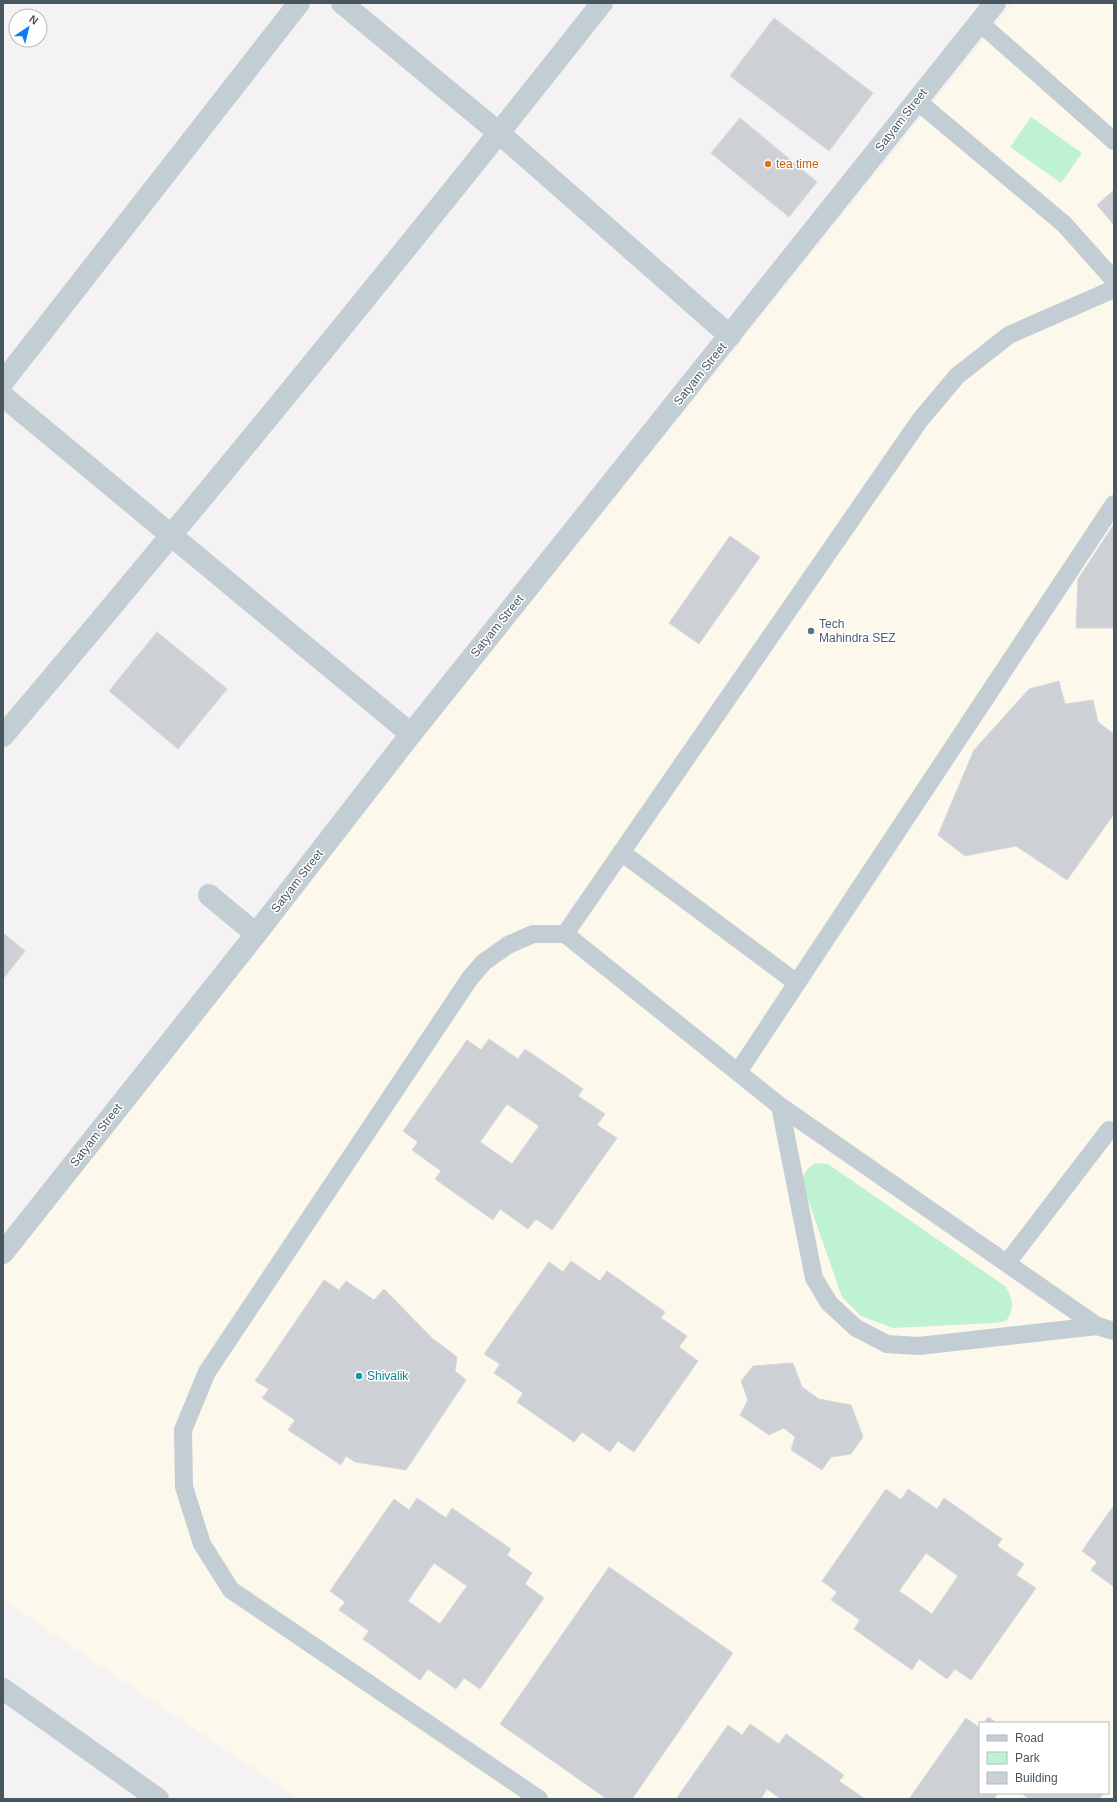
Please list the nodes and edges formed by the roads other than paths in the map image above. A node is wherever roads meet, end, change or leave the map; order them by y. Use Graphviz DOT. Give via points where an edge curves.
graph roads {
  1 [pos="300,3"];
  2 [pos="342,3"];
  3 [pos="602,3"];
  4 [pos="995,3"];
  5 [pos="979,22"];
  6 [pos="916,100"];
  7 [pos="499,133"];
  8 [pos="1114,141"];
  9 [pos="1114,280"];
  10 [pos="1114,288"];
  11 [pos="730,336"];
  12 [pos="3,382"];
  13 [pos="3,396"];
  14 [pos="1114,504"];
  15 [pos="172,536"];
  16 [pos="411,734"];
  17 [pos="3,736"];
  18 [pos="621,852"];
  19 [pos="209,895"];
  20 [pos="256,934"];
  21 [pos="565,934"];
  22 [pos="797,983"];
  23 [pos="738,1072"];
  24 [pos="780,1106"];
  25 [pos="1109,1130"];
  26 [pos="3,1253"];
  27 [pos="1008,1263"];
  28 [pos="1106,1328"];
  29 [pos="3,1689"];
  30 [pos="158,1799"];
  31 [pos="539,1799"];
  1 -- 12 [label="street"];
  2 -- 7 [label="street"];
  3 -- 7 [label="street"];
  4 -- 5 [label="street, Satyam Street"];
  5 -- 6 [label="street, Satyam Street"];
  5 -- 8 [label="lane"];
  6 -- 9 [label="lane" via="1064,224"];
  6 -- 11 [label="street, Satyam Street"];
  7 -- 11 [label="street"];
  7 -- 15 [label="street"];
  10 -- 18 [label="lane" via="1009,335 957,376 916,427"];
  11 -- 16 [label="street, Satyam Street"];
  13 -- 15 [label="street"];
  14 -- 22 [label="lane"];
  15 -- 16 [label="street"];
  15 -- 17 [label="street"];
  16 -- 20 [label="street, Satyam Street"];
  18 -- 21 [label="lane"];
  18 -- 22 [label="lane"];
  19 -- 20 [label="street"];
  20 -- 26 [label="street, Satyam Street"];
  21 -- 23 [label="lane"];
  21 -- 31 [label="lane" via="533,934 508,945 484,962 470,978 207,1372 183,1430 184,1487 202,1544 232,1590"];
  22 -- 23 [label="lane"];
  23 -- 24 [label="lane"];
  24 -- 27 [label="lane"];
  24 -- 28 [label="lane" via="814,1278 829,1303 856,1328 888,1344 920,1346"];
  25 -- 27 [label="lane"];
  27 -- 28 [label="lane"];
  29 -- 30 [label="street"];
}
